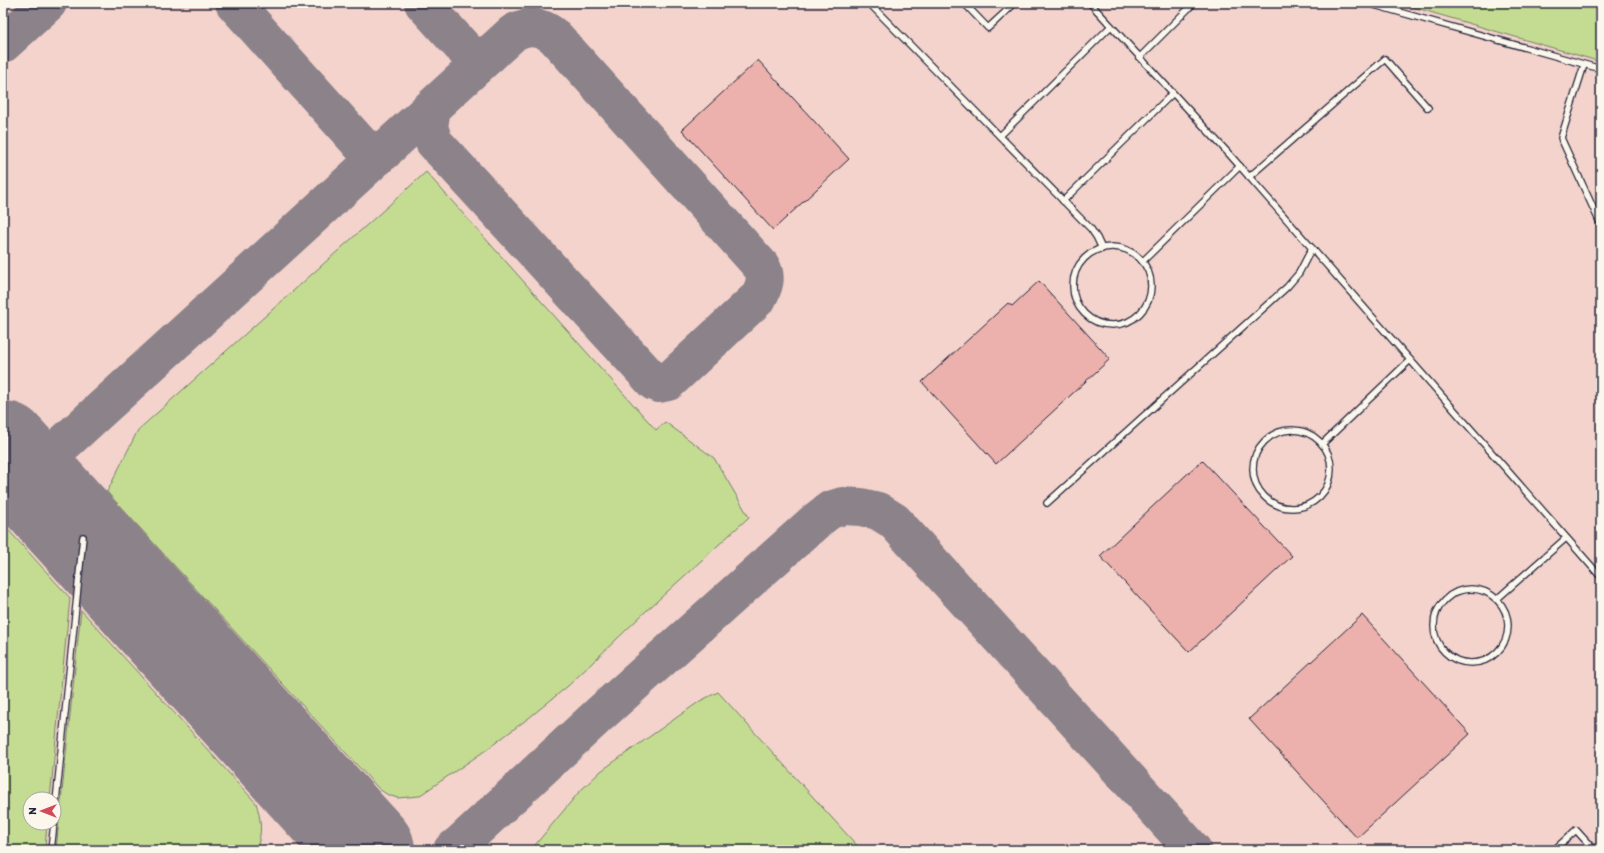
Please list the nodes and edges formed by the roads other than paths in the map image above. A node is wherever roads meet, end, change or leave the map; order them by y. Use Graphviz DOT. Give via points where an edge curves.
graph roads {
  1 [pos="869,3"];
  2 [pos="964,3"];
  3 [pos="1015,3"];
  4 [pos="1090,3"];
  5 [pos="1194,3"];
  6 [pos="1367,3"];
  7 [pos="1111,26"];
  8 [pos="1140,57"];
  9 [pos="1584,65"];
  10 [pos="1601,69"];
  11 [pos="1173,93"];
  12 [pos="1428,108"];
  13 [pos="1000,136"];
  14 [pos="1240,166"];
  15 [pos="1249,177"];
  16 [pos="1063,201"];
  17 [pos="1601,224"];
  18 [pos="1312,248"];
  19 [pos="1102,249"];
  20 [pos="1143,261"];
  21 [pos="1410,360"];
  22 [pos="1322,444"];
  23 [pos="1047,502"];
  24 [pos="83,537"];
  25 [pos="1566,538"];
  26 [pos="1601,577"];
  27 [pos="1497,599"];
  28 [pos="57,791"];
  29 [pos="53,831"];
  30 [pos="51,850"];
  31 [pos="1554,850"];
  32 [pos="1594,850"];
  1 -- 13 [label="lane"];
  2 -- 3 [label="lane" via="988,28"];
  4 -- 7 [label="lane"];
  5 -- 8 [label="lane"];
  6 -- 9 [label="lane"];
  7 -- 8 [label="lane"];
  7 -- 13 [label="lane"];
  8 -- 11 [label="lane"];
  9 -- 10 [label="lane"];
  9 -- 17 [label="lane" via="1561,138"];
  11 -- 14 [label="lane"];
  11 -- 16 [label="lane"];
  12 -- 15 [label="lane" via="1385,59"];
  13 -- 16 [label="lane"];
  14 -- 15 [label="lane"];
  14 -- 20 [label="lane"];
  15 -- 18 [label="lane"];
  16 -- 19 [label="lane" via="1091,229"];
  18 -- 21 [label="lane"];
  18 -- 23 [label="lane" via="1299,274 1287,287"];
  19 -- 20 [label="lane" via="1120,247"];
  19 -- 20 [label="lane" via="1094,251 1084,259 1076,270 1073,283 1080,308 1100,323 1125,323 1136,317 1144,308 1150,297 1151,284 1149,272"];
  21 -- 22 [label="lane"];
  21 -- 25 [label="lane"];
  22 -- 22 [label="lane" via="1331,467 1329,480 1316,500 1292,508 1280,506 1260,491 1254,479 1253,466 1256,453 1263,442 1274,434 1300,430 1312,435"];
  24 -- 28 [label="lane"];
  25 -- 26 [label="lane"];
  25 -- 27 [label="lane"];
  27 -- 27 [label="lane" via="1508,621 1508,633 1496,654 1474,664 1462,663 1451,658 1436,639 1433,626 1435,614 1441,603 1462,589 1475,588"];
  29 -- 30 [label="lane"];
  31 -- 32 [label="lane" via="1576,830"];
}
